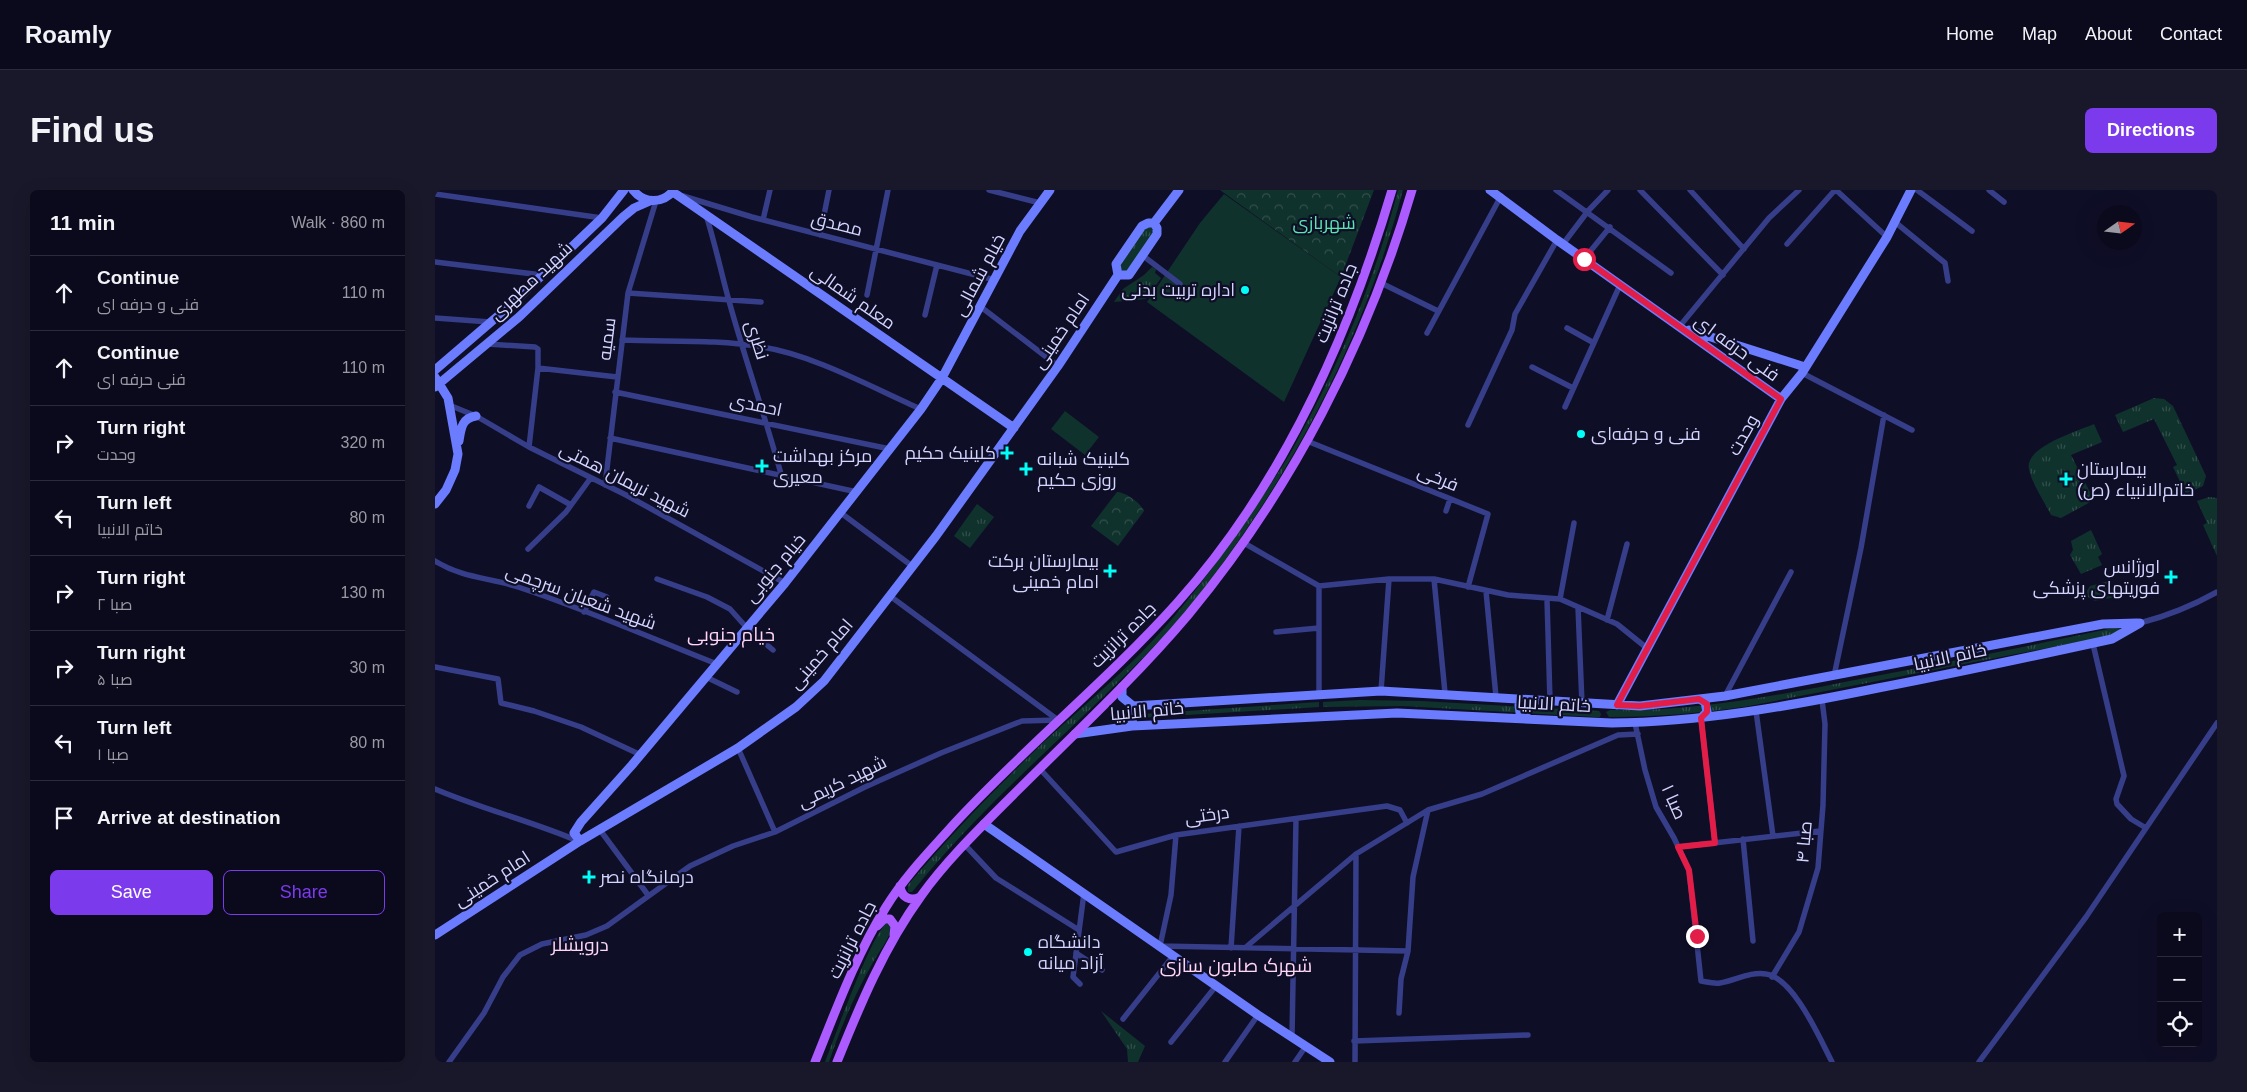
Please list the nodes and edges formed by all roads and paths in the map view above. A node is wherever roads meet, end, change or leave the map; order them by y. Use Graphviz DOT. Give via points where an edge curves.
graph roads {
  1 [pos="624,190"];
  2 [pos="633,190"];
  3 [pos="769,190"];
  4 [pos="829,190"];
  5 [pos="888,190"];
  6 [pos="989,190"];
  7 [pos="1050,190"];
  8 [pos="1179,190"];
  9 [pos="1392,190"];
  10 [pos="1412,190"];
  11 [pos="1490,190"];
  12 [pos="1556,190"];
  13 [pos="1608,190"];
  14 [pos="1641,190"];
  15 [pos="1690,190"];
  16 [pos="1799,190"];
  17 [pos="1835,190"];
  18 [pos="1989,190"];
  19 [pos="673,191"];
  20 [pos="1911,191"];
  21 [pos="435,194"];
  22 [pos="1501,196"];
  23 [pos="653,201"];
  24 [pos="2004,202"];
  25 [pos="1040,203"];
  26 [pos="1588,212"];
  27 [pos="706,215"];
  28 [pos="602,218"];
  29 [pos="763,220"];
  30 [pos="1895,222"];
  31 [pos="1153,224"];
  32 [pos="1610,228"];
  33 [pos="1972,231"];
  34 [pos="821,235"];
  35 [pos="1887,237"];
  36 [pos="1560,242"];
  37 [pos="1787,244"];
  38 [pos="876,249"];
  39 [pos="1744,249"];
  40 [pos="1142,255"];
  41 [pos="1584,259"];
  42 [pos="435,262"];
  43 [pos="937,265"];
  44 [pos="1671,273"];
  45 [pos="542,275"];
  46 [pos="1118,275"];
  47 [pos="1723,275"];
  48 [pos="995,280"];
  49 [pos="1948,281"];
  50 [pos="1381,283"];
  51 [pos="1180,284"];
  52 [pos="1620,285"];
  53 [pos="628,293"];
  54 [pos="867,295"];
  55 [pos="729,301"];
  56 [pos="761,302"];
  57 [pos="981,307"];
  58 [pos="1438,311"];
  59 [pos="925,315"];
  60 [pos="435,318"];
  61 [pos="490,322"];
  62 [pos="1679,327"];
  63 [pos="1567,328"];
  64 [pos="1427,333"];
  65 [pos="622,340"];
  66 [pos="1594,343"];
  67 [pos="487,344"];
  68 [pos="743,344"];
  69 [pos="1058,366"];
  70 [pos="1532,367"];
  71 [pos="538,368"];
  72 [pos="435,370"];
  73 [pos="1803,370"];
  74 [pos="617,377"];
  75 [pos="942,378"];
  76 [pos="437,383"];
  77 [pos="1573,388"];
  78 [pos="615,392"];
  79 [pos="1781,399"];
  80 [pos="449,403"];
  81 [pos="1565,406"];
  82 [pos="921,409"];
  83 [pos="1883,415"];
  84 [pos="476,416"];
  85 [pos="767,422"];
  86 [pos="1468,425"];
  87 [pos="1014,428"];
  88 [pos="1912,430"];
  89 [pos="610,438"];
  90 [pos="1307,440"];
  91 [pos="529,447"];
  92 [pos="890,449"];
  93 [pos="458,454"];
  94 [pos="781,474"];
  95 [pos="590,478"];
  96 [pos="605,485"];
  97 [pos="857,492"];
  98 [pos="1450,500"];
  99 [pos="435,504"];
  100 [pos="529,506"];
  101 [pos="571,506"];
  102 [pos="1446,511"];
  103 [pos="841,514"];
  104 [pos="1574,523"];
  105 [pos="1244,543"];
  106 [pos="1627,544"];
  107 [pos="528,549"];
  108 [pos="435,561"];
  109 [pos="912,566"];
  110 [pos="1791,572"];
  111 [pos="657,578"];
  112 [pos="1389,579"];
  113 [pos="1434,580"];
  114 [pos="785,583"];
  115 [pos="1319,586"];
  116 [pos="1468,587"];
  117 [pos="1486,591"];
  118 [pos="2217,592"];
  119 [pos="890,596"];
  120 [pos="607,597"];
  121 [pos="1547,599"];
  122 [pos="1560,599"];
  123 [pos="1578,607"];
  124 [pos="584,612"];
  125 [pos="1607,620"];
  126 [pos="2139,623"];
  127 [pos="747,628"];
  128 [pos="1319,628"];
  129 [pos="1275,632"];
  130 [pos="2093,644"];
  131 [pos="1648,649"];
  132 [pos="773,650"];
  133 [pos="717,664"];
  134 [pos="435,667"];
  135 [pos="1834,676"];
  136 [pos="706,677"];
  137 [pos="1122,687"];
  138 [pos="1381,691"];
  139 [pos="737,692"];
  140 [pos="1445,693"];
  141 [pos="1319,694"];
  142 [pos="1725,696"];
  143 [pos="1496,697"];
  144 [pos="1699,699"];
  145 [pos="1529,700"];
  146 [pos="1822,700"];
  147 [pos="1549,701"];
  148 [pos="1582,704"];
  149 [pos="1617,705"];
  150 [pos="1133,706"];
  151 [pos="1757,711"];
  152 [pos="1529,718"];
  153 [pos="1701,718"];
  154 [pos="1058,720"];
  155 [pos="1635,723"];
  156 [pos="2217,723"];
  157 [pos="1132,726"];
  158 [pos="1075,734"];
  159 [pos="1638,734"];
  160 [pos="738,748"];
  161 [pos="641,755"];
  162 [pos="1040,769"];
  163 [pos="435,788"];
  164 [pos="1428,810"];
  165 [pos="1296,819"];
  166 [pos="1407,823"];
  167 [pos="985,824"];
  168 [pos="1239,826"];
  169 [pos="2146,828"];
  170 [pos="600,830"];
  171 [pos="1820,830"];
  172 [pos="775,832"];
  173 [pos="1176,834"];
  174 [pos="1773,836"];
  175 [pos="1743,839"];
  176 [pos="580,842"];
  177 [pos="1715,843"];
  178 [pos="965,845"];
  179 [pos="1678,847"];
  180 [pos="1356,854"];
  181 [pos="900,886"];
  182 [pos="1084,893"];
  183 [pos="648,895"];
  184 [pos="920,897"];
  185 [pos="1295,906"];
  186 [pos="873,930"];
  187 [pos="1079,930"];
  188 [pos="435,935"];
  189 [pos="893,941"];
  190 [pos="1753,941"];
  191 [pos="1160,946"];
  192 [pos="1246,947"];
  193 [pos="1231,948"];
  194 [pos="1294,948"];
  195 [pos="1356,950"];
  196 [pos="1408,951"];
  197 [pos="1076,953"];
  198 [pos="1173,956"];
  199 [pos="1102,970"];
  200 [pos="1772,977"];
  201 [pos="1080,984"];
  202 [pos="1217,986"];
  203 [pos="1399,1013"];
  204 [pos="1258,1015"];
  205 [pos="1123,1019"];
  206 [pos="1292,1036"];
  207 [pos="1528,1036"];
  208 [pos="1354,1041"];
  209 [pos="1171,1042"];
  210 [pos="1306,1046"];
  211 [pos="449,1062"];
  212 [pos="815,1062"];
  213 [pos="837,1062"];
  214 [pos="1225,1062"];
  215 [pos="1295,1062"];
  216 [pos="1330,1062"];
  217 [pos="1355,1062"];
  218 [pos="1832,1062"];
  219 [pos="1979,1062"];
  1 -- 28 [label="main road, شهید مطهری"];
  2 -- 23 [label="main road" via="643,199"];
  3 -- 29 [label="street"];
  4 -- 34 [label="street"];
  5 -- 38 [label="street"];
  6 -- 25 [label="street"];
  7 -- 25 [label="main road, خیام شمالی"];
  8 -- 31 [label="main road"];
  9 -- 154 [label="main road, جاده ترانزیت" via="1356,300 1320,382 1274,471 1217,555 1179,602"];
  10 -- 50 [label="main road, جاده ترانزیت"];
  11 -- 22 [label="main road"];
  12 -- 26 [label="street"];
  13 -- 26 [label="street"];
  14 -- 47 [label="street"];
  15 -- 39 [label="street"];
  16 -- 39 [label="street" via="1769,218"];
  17 -- 35 [label="street"];
  17 -- 37 [label="street"];
  18 -- 24 [label="street"];
  19 -- 23 [label="main road, شهید مطهری" via="668,197"];
  19 -- 27 [label="main road, معلم شمالی"];
  19 -- 29 [label="street, مصدق"];
  20 -- 30 [label="main road, وحدت"];
  20 -- 33 [label="street"];
  21 -- 28 [label="street"];
  22 -- 36 [label="main road"];
  22 -- 58 [label="street"];
  23 -- 53 [label="street, سمیه"];
  23 -- 67 [label="main road, شهید مطهری" via="634,208 623,217"];
  25 -- 48 [label="main road, خیام شمالی"];
  26 -- 32 [label="street"];
  26 -- 36 [label="street"];
  27 -- 55 [label="street, نظری"];
  27 -- 75 [label="main road, معلم شمالی"];
  28 -- 45 [label="main road, شهید مطهری"];
  29 -- 34 [label="street, مصدق"];
  30 -- 35 [label="main road, وحدت"];
  30 -- 49 [label="street" via="1945,263"];
  31 -- 40 [label="main road" via="1157,234"];
  31 -- 46 [label="main road" via="1142,226 1126,249 1116,264"];
  32 -- 41 [label="street"];
  32 -- 44 [label="street"];
  34 -- 38 [label="street, مصدق"];
  35 -- 73 [label="main road, وحدت"];
  36 -- 41 [label="main road"];
  36 -- 86 [label="street" via="1515,314 1512,330"];
  38 -- 43 [label="street, مصدق"];
  38 -- 54 [label="street"];
  39 -- 47 [label="street"];
  40 -- 46 [label="main road" via="1129,275"];
  40 -- 51 [label="street"];
  41 -- 52 [label="main road"];
  42 -- 45 [label="street"];
  43 -- 48 [label="street, مصدق"];
  43 -- 59 [label="street"];
  45 -- 61 [label="main road, شهید مطهری"];
  46 -- 69 [label="main road, امام خمینی"];
  47 -- 62 [label="street"];
  48 -- 57 [label="main road, خیام شمالی"];
  50 -- 58 [label="street"];
  50 -- 90 [label="main road, جاده ترانزیت" via="1355,346"];
  52 -- 62 [label="main road"];
  52 -- 66 [label="street"];
  53 -- 55 [label="street"];
  53 -- 65 [label="street, سمیه"];
  55 -- 56 [label="street"];
  55 -- 68 [label="street, نظری"];
  57 -- 69 [label="street"];
  57 -- 75 [label="main road, خیام شمالی"];
  58 -- 64 [label="street"];
  60 -- 61 [label="street"];
  61 -- 72 [label="main road, شهید مطهری"];
  62 -- 73 [label="main road, فنی حرفه ای"];
  62 -- 79 [label="main road, فنی حرفه ای"];
  63 -- 66 [label="street"];
  65 -- 68 [label="street"];
  65 -- 74 [label="street, سمیه"];
  66 -- 77 [label="street"];
  67 -- 71 [label="street" via="535,347 539,353"];
  67 -- 76 [label="main road, شهید مطهری"];
  68 -- 82 [label="street" via="808,359"];
  68 -- 85 [label="street, نظری"];
  69 -- 87 [label="main road, امام خمینی"];
  70 -- 77 [label="street"];
  71 -- 74 [label="street"];
  71 -- 91 [label="street"];
  73 -- 79 [label="main road, وحدت"];
  73 -- 83 [label="street, فنی حرفه ای"];
  74 -- 78 [label="street, سمیه"];
  75 -- 82 [label="main road, خیام جنوبی"];
  75 -- 87 [label="main road, معلم شمالی"];
  76 -- 80 [label="main road" via="449,398"];
  77 -- 81 [label="street"];
  78 -- 85 [label="street, احمدی"];
  78 -- 89 [label="street, سمیه"];
  79 -- 131 [label="main road, وحدت"];
  80 -- 84 [label="street, شهید نریمان همتی"];
  80 -- 93 [label="main road"];
  82 -- 92 [label="main road, خیام جنوبی"];
  83 -- 88 [label="street, فنی حرفه ای"];
  83 -- 135 [label="street" via="1861,548"];
  84 -- 91 [label="street, شهید نریمان همتی"];
  84 -- 93 [label="main road" via="464,422"];
  85 -- 92 [label="street, احمدی"];
  85 -- 94 [label="street, نظری"];
  87 -- 109 [label="main road, امام خمینی"];
  89 -- 94 [label="street"];
  89 -- 96 [label="street, سمیه"];
  90 -- 98 [label="street, فرخی"];
  90 -- 105 [label="main road, جاده ترانزیت" via="1285,481"];
  91 -- 95 [label="street, شهید نریمان همتی"];
  92 -- 97 [label="main road, خیام جنوبی"];
  93 -- 99 [label="main road" via="446,490"];
  94 -- 97 [label="street"];
  95 -- 96 [label="street, شهید نریمان همتی"];
  95 -- 101 [label="street"];
  96 -- 114 [label="street, شهید نریمان همتی"];
  97 -- 103 [label="main road, خیام جنوبی"];
  98 -- 102 [label="street"];
  98 -- 116 [label="street, فرخی" via="1488,514"];
  100 -- 101 [label="street" via="539,488"];
  101 -- 107 [label="street"];
  103 -- 109 [label="street"];
  103 -- 114 [label="main road, خیام جنوبی"];
  104 -- 122 [label="street"];
  105 -- 115 [label="street"];
  105 -- 137 [label="main road, جاده ترانزیت" via="1187,616"];
  106 -- 125 [label="street"];
  108 -- 124 [label="street, شهید شعبان سرچمی" via="472,577 517,586"];
  109 -- 119 [label="main road, امام خمینی"];
  110 -- 142 [label="street"];
  111 -- 127 [label="street" via="730,609"];
  112 -- 113 [label="street"];
  112 -- 115 [label="street"];
  112 -- 138 [label="street"];
  113 -- 116 [label="street"];
  113 -- 140 [label="street"];
  114 -- 127 [label="main road, خیام جنوبی"];
  115 -- 128 [label="street"];
  116 -- 117 [label="street"];
  117 -- 121 [label="street"];
  117 -- 143 [label="street"];
  118 -- 126 [label="street, خاتم الانبیا" via="2168,616"];
  119 -- 154 [label="street"];
  119 -- 160 [label="main road, امام خمینی" via="824,680 796,706"];
  120 -- 124 [label="street" via="594,592"];
  121 -- 122 [label="street"];
  121 -- 147 [label="street"];
  122 -- 123 [label="street"];
  123 -- 125 [label="street"];
  123 -- 148 [label="street"];
  124 -- 133 [label="street, شهید شعبان سرچمی"];
  125 -- 131 [label="street" via="1617,624"];
  126 -- 130 [label="main road, خاتم الانبیا" via="2112,640"];
  126 -- 135 [label="main road, خاتم الانبیا" via="2103,624"];
  127 -- 132 [label="street"];
  127 -- 133 [label="main road, خیام جنوبی"];
  128 -- 129 [label="street"];
  128 -- 141 [label="street"];
  130 -- 146 [label="main road, خاتم الانبیا"];
  130 -- 169 [label="street" via="2124,776 2117,804 2131,819"];
  131 -- 149 [label="main road, وحدت"];
  133 -- 136 [label="main road, خیام جنوبی"];
  134 -- 161 [label="street" via="498,679 501,703 581,727"];
  135 -- 142 [label="main road, خاتم الانبیا"];
  136 -- 139 [label="street"];
  136 -- 161 [label="main road, خیام جنوبی"];
  137 -- 150 [label="main road, خاتم الانبیا" via="1122,697"];
  137 -- 158 [label="main road, جاده ترانزیت"];
  138 -- 140 [label="main road, خاتم الانبیا"];
  138 -- 141 [label="main road, خاتم الانبیا"];
  140 -- 143 [label="main road, خاتم الانبیا"];
  141 -- 150 [label="main road, خاتم الانبیا"];
  142 -- 144 [label="main road, خاتم الانبیا"];
  143 -- 145 [label="main road, خاتم الانبیا"];
  144 -- 149 [label="main road, خاتم الانبیا" via="1640,706"];
  144 -- 153 [label="main road" via="1707,708"];
  145 -- 147 [label="main road, خاتم الانبیا"];
  145 -- 152 [label="main road" via="1519,705 1520,713"];
  146 -- 151 [label="main road, خاتم الانبیا"];
  146 -- 171 [label="street, صبا ۴" via="1825,724"];
  147 -- 148 [label="main road, خاتم الانبیا"];
  148 -- 149 [label="main road, خاتم الانبیا"];
  150 -- 157 [label="main road"];
  151 -- 153 [label="main road, خاتم الانبیا"];
  151 -- 174 [label="street"];
  152 -- 155 [label="main road, خاتم الانبیا"];
  152 -- 157 [label="main road, خاتم الانبیا" via="1397,713"];
  153 -- 155 [label="main road, خاتم الانبیا"];
  153 -- 177 [label="street"];
  154 -- 172 [label="street, شهید کریمی" via="1023,721 991,732 885,778"];
  154 -- 181 [label="main road, جاده ترانزیت" via="988,787"];
  155 -- 159 [label="street, صبا ۱"];
  156 -- 169 [label="street"];
  157 -- 158 [label="main road, خاتم الانبیا"];
  158 -- 162 [label="main road, جاده ترانزیت"];
  159 -- 164 [label="street" via="1618,736 1482,794"];
  159 -- 179 [label="street, صبا ۱" via="1656,806"];
  160 -- 170 [label="main road, امام خمینی"];
  160 -- 172 [label="street"];
  161 -- 176 [label="main road, خیام جنوبی" via="575,829 575,836"];
  162 -- 167 [label="main road, جاده ترانزیت"];
  162 -- 173 [label="street, درختی" via="1116,852"];
  163 -- 176 [label="street"];
  164 -- 166 [label="street"];
  164 -- 196 [label="street" via="1413,877"];
  165 -- 166 [label="street, درختی" via="1387,806 1401,810"];
  165 -- 168 [label="street, درختی"];
  165 -- 185 [label="street"];
  166 -- 180 [label="street"];
  167 -- 178 [label="main road, جاده ترانزیت"];
  167 -- 182 [label="main road"];
  168 -- 173 [label="street, درختی"];
  168 -- 193 [label="street"];
  169 -- 219 [label="street" via="2086,917"];
  170 -- 176 [label="main road, امام خمینی"];
  170 -- 183 [label="street"];
  171 -- 174 [label="street"];
  171 -- 200 [label="street, صبا ۴" via="1818,868 1799,932"];
  172 -- 183 [label="street, شهید کریمی" via="733,846 690,866"];
  173 -- 191 [label="street" via="1171,895"];
  174 -- 175 [label="street"];
  175 -- 177 [label="street"];
  175 -- 190 [label="street"];
  176 -- 188 [label="main road, امام خمینی"];
  177 -- 179 [label="street"];
  178 -- 184 [label="main road, جاده ترانزیت"];
  178 -- 187 [label="street" via="996,878"];
  179 -- 200 [label="street, صبا ۱" via="1689,870 1701,981 1717,983 1766,974"];
  180 -- 185 [label="street"];
  180 -- 195 [label="street"];
  181 -- 184 [label="main road" via="906,898"];
  181 -- 186 [label="main road, جاده ترانزیت"];
  182 -- 187 [label="street"];
  182 -- 191 [label="main road"];
  183 -- 211 [label="street, شهید کریمی" via="607,926 585,935 542,944 520,955"];
  184 -- 189 [label="main road, جاده ترانزیت"];
  185 -- 192 [label="street"];
  185 -- 194 [label="street"];
  186 -- 189 [label="main road" via="884,919 890,919 895,926"];
  186 -- 212 [label="main road, جاده ترانزیت"];
  187 -- 197 [label="street"];
  189 -- 213 [label="main road, جاده ترانزیت" via="861,1001"];
  191 -- 193 [label="street"];
  191 -- 198 [label="main road"];
  192 -- 193 [label="street"];
  192 -- 194 [label="street"];
  194 -- 195 [label="street"];
  194 -- 206 [label="street"];
  195 -- 196 [label="street"];
  195 -- 208 [label="street"];
  196 -- 203 [label="street" via="1401,979"];
  197 -- 199 [label="street"];
  197 -- 201 [label="street" via="1073,977"];
  198 -- 202 [label="main road"];
  198 -- 205 [label="street"];
  200 -- 218 [label="street" via="1785,983 1811,1021"];
  202 -- 204 [label="main road"];
  202 -- 209 [label="street"];
  204 -- 206 [label="main road"];
  204 -- 214 [label="street"];
  206 -- 210 [label="main road"];
  207 -- 208 [label="street"];
  208 -- 217 [label="street"];
  210 -- 215 [label="street"];
  210 -- 216 [label="main road"];
}
